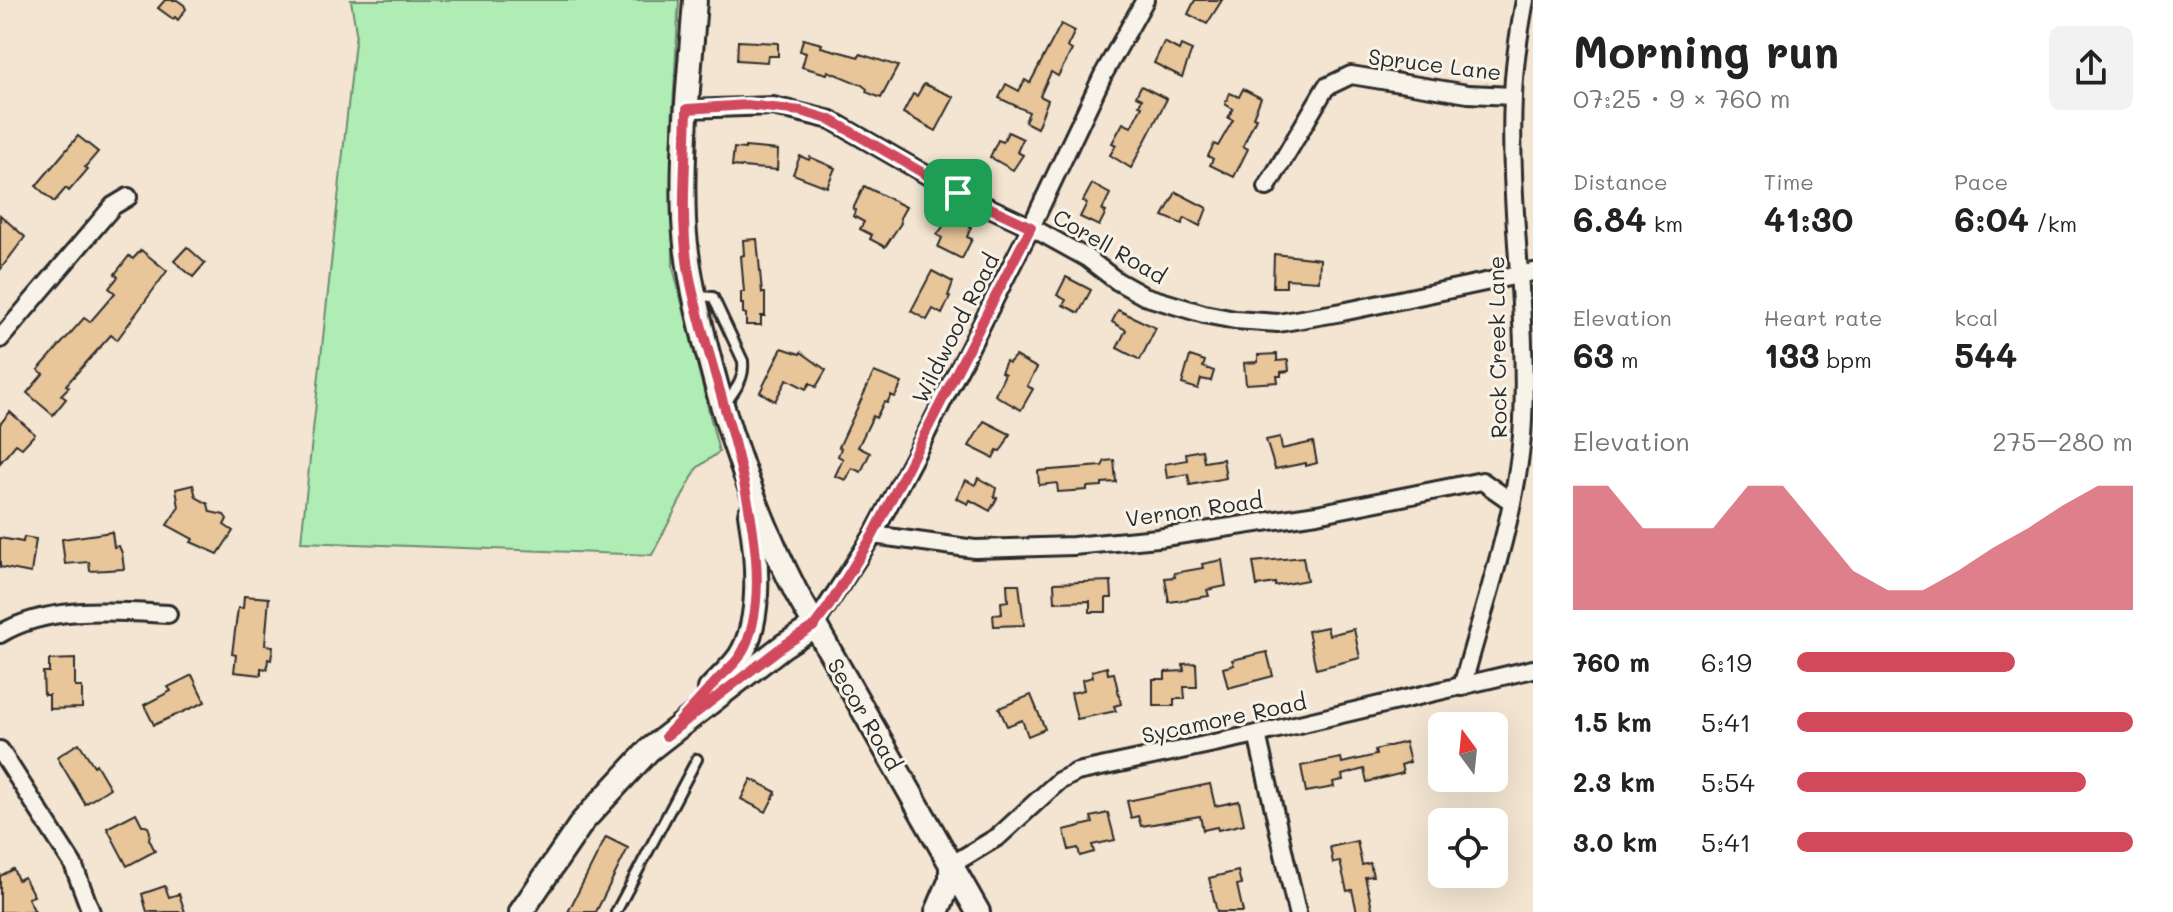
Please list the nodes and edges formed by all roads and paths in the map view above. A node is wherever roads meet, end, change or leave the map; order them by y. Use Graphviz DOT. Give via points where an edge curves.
graph roads {
  1 [pos="695,0"];
  2 [pos="1145,0"];
  3 [pos="1525,0"];
  4 [pos="1513,96"];
  5 [pos="687,109"];
  6 [pos="1267,187"];
  7 [pos="128,197"];
  8 [pos="1031,227"];
  9 [pos="1527,274"];
  10 [pos="694,296"];
  11 [pos="0,339"];
  12 [pos="723,407"];
  13 [pos="742,470"];
  14 [pos="1512,502"];
  15 [pos="873,535"];
  16 [pos="168,614"];
  17 [pos="814,626"];
  18 [pos="0,634"];
  19 [pos="1533,669"];
  20 [pos="1462,687"];
  21 [pos="1257,734"];
  22 [pos="666,736"];
  23 [pos="0,750"];
  24 [pos="697,759"];
  25 [pos="951,865"];
  26 [pos="91,912"];
  27 [pos="521,912"];
  28 [pos="616,912"];
  29 [pos="937,912"];
  30 [pos="978,912"];
  31 [pos="1297,912"];
  1 -- 5 [label="main road, Secor Road"];
  2 -- 8 [label="street, Wildwood Road"];
  3 -- 4 [label="street, Rock Creek Lane"];
  4 -- 6 [label="street, Spruce Lane" via="1351,75 1326,87"];
  4 -- 9 [label="street, Rock Creek Lane" via="1513,187"];
  5 -- 8 [label="street, Corell Road" via="773,106 831,120 958,193"];
  5 -- 10 [label="main road, Secor Road" via="684,218"];
  7 -- 11 [label="street" via="113,206"];
  8 -- 9 [label="street, Corell Road" via="1144,296 1235,320 1291,321"];
  8 -- 15 [label="street, Wildwood Road"];
  9 -- 14 [label="street, Rock Creek Lane" via="1521,456"];
  10 -- 12 [label="main road, Secor Road"];
  10 -- 12 [label="lane" via="713,297 743,361 739,385"];
  12 -- 13 [label="main road, Secor Road"];
  13 -- 17 [label="main road, Secor Road" via="769,539"];
  13 -- 22 [label="main road" via="755,550 752,624 740,656"];
  14 -- 15 [label="street, Vernon Road" via="1482,481 1317,514 1073,546 975,549"];
  14 -- 20 [label="street, Rock Creek Lane"];
  15 -- 17 [label="street, Wildwood Road"];
  16 -- 18 [label="street" via="72,613"];
  17 -- 22 [label="main road"];
  17 -- 25 [label="main road, Secor Road"];
  19 -- 20 [label="street, Sycamore Road"];
  20 -- 21 [label="street, Sycamore Road"];
  21 -- 25 [label="street, Sycamore Road" via="1077,772 1059,781 999,836"];
  21 -- 31 [label="street"];
  22 -- 27 [label="main road" via="583,821"];
  23 -- 26 [label="street" via="73,864"];
  24 -- 28 [label="lane"];
  25 -- 29 [label="main road"];
  25 -- 30 [label="main road, Secor Road"];
}
